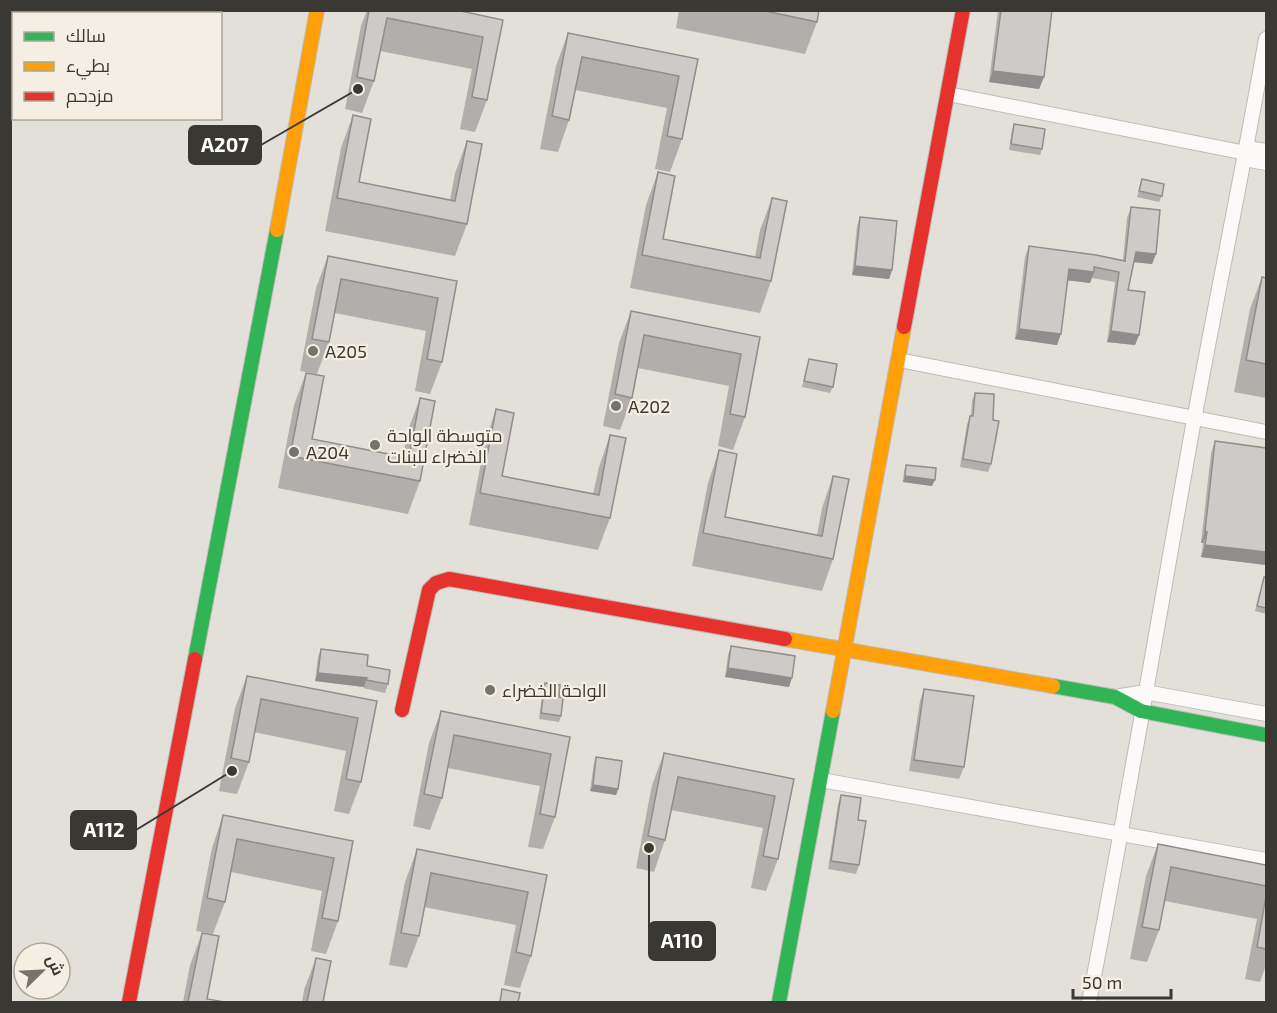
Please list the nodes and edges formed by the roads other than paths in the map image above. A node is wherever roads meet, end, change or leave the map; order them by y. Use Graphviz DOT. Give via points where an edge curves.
graph roads {
  1 [pos="317,10"];
  2 [pos="963,10"];
  3 [pos="1266,39"];
  4 [pos="948,93"];
  5 [pos="1266,151"];
  6 [pos="1246,153"];
  7 [pos="1266,163"];
  8 [pos="899,360"];
  9 [pos="1195,418"];
  10 [pos="1266,432"];
  11 [pos="844,648"];
  12 [pos="1145,692"];
  13 [pos="1115,697"];
  14 [pos="402,710"];
  15 [pos="1142,711"];
  16 [pos="1266,714"];
  17 [pos="1266,735"];
  18 [pos="820,780"];
  19 [pos="1122,833"];
  20 [pos="1266,860"];
  21 [pos="129,1002"];
  22 [pos="779,1002"];
  23 [pos="1089,1002"];
  1 -- 21 [label="street"];
  2 -- 4 [label="street"];
  3 -- 6 [label="street"];
  4 -- 6 [label="street"];
  4 -- 8 [label="street"];
  5 -- 6 [label="street"];
  6 -- 7 [label="street"];
  6 -- 9 [label="street"];
  8 -- 9 [label="street"];
  8 -- 11 [label="street"];
  9 -- 10 [label="street"];
  9 -- 12 [label="street"];
  11 -- 13 [label="street"];
  11 -- 14 [label="street" via="449,579 429,590"];
  11 -- 18 [label="street"];
  12 -- 13 [label="street"];
  12 -- 15 [label="street"];
  12 -- 16 [label="street"];
  13 -- 15 [label="street"];
  15 -- 17 [label="street"];
  15 -- 19 [label="street"];
  18 -- 19 [label="street"];
  18 -- 22 [label="street"];
  19 -- 20 [label="street"];
  19 -- 23 [label="street"];
}
